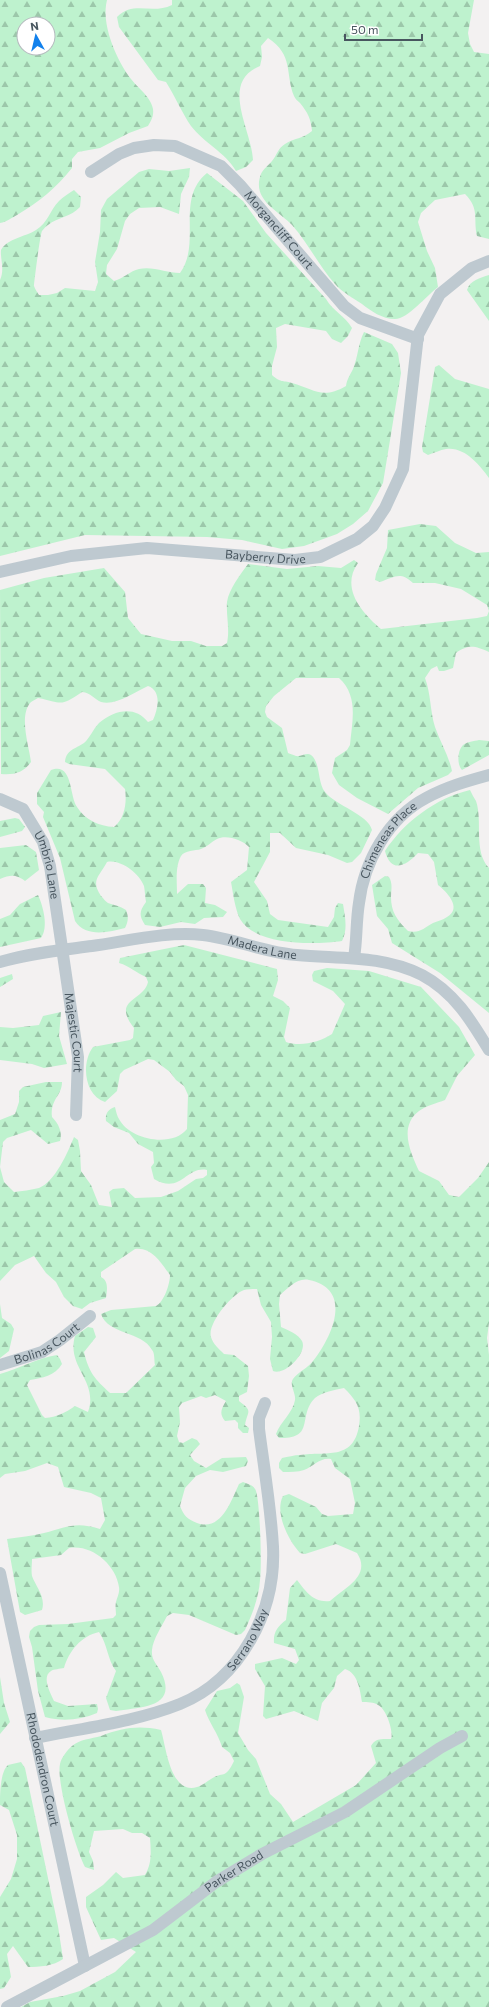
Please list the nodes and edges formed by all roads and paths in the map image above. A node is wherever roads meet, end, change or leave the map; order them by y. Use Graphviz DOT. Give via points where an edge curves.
graph roads {
  1 [pos="91,172"];
  2 [pos="489,261"];
  3 [pos="418,339"];
  4 [pos="0,572"];
  5 [pos="489,775"];
  6 [pos="0,799"];
  7 [pos="62,950"];
  8 [pos="354,958"];
  9 [pos="0,962"];
  10 [pos="489,1050"];
  11 [pos="76,1115"];
  12 [pos="90,1316"];
  13 [pos="0,1365"];
  14 [pos="265,1402"];
  15 [pos="0,1573"];
  16 [pos="462,1736"];
  17 [pos="36,1738"];
  18 [pos="85,1966"];
  19 [pos="7,2007"];
  1 -- 3 [label="street, Morgancliff Court" via="119,154 134,148 154,145 175,146 222,166 344,306 360,318"];
  2 -- 3 [label="street" via="472,268 440,294"];
  3 -- 4 [label="street, Bayberry Drive" via="403,469 373,526 357,539 320,557 295,560 147,548 71,556"];
  5 -- 8 [label="street, Chimeneas Place" via="424,798 401,817 382,838 370,860 363,881"];
  6 -- 7 [label="street, Umbrio Lane" via="23,809 43,842 50,866"];
  7 -- 8 [label="street, Madera Lane" via="190,934 223,938 282,953"];
  7 -- 9 [label="street, Madera Lane"];
  7 -- 11 [label="street, Majestic Court" via="78,1057"];
  8 -- 10 [label="street, Madera Lane" via="407,968 437,984 462,1008"];
  12 -- 13 [label="street, Bolinas Court" via="42,1352"];
  14 -- 17 [label="street, Serrano Way" via="259,1418 259,1430 273,1547 273,1567 266,1607 252,1639 238,1660 199,1694 181,1704 126,1719"];
  15 -- 17 [label="street, Rhododendron Court"];
  16 -- 18 [label="street, Parker Road" via="345,1812 262,1854 216,1882 153,1930"];
  17 -- 18 [label="street, Rhododendron Court"];
  18 -- 19 [label="street, Parker Road"];
}
